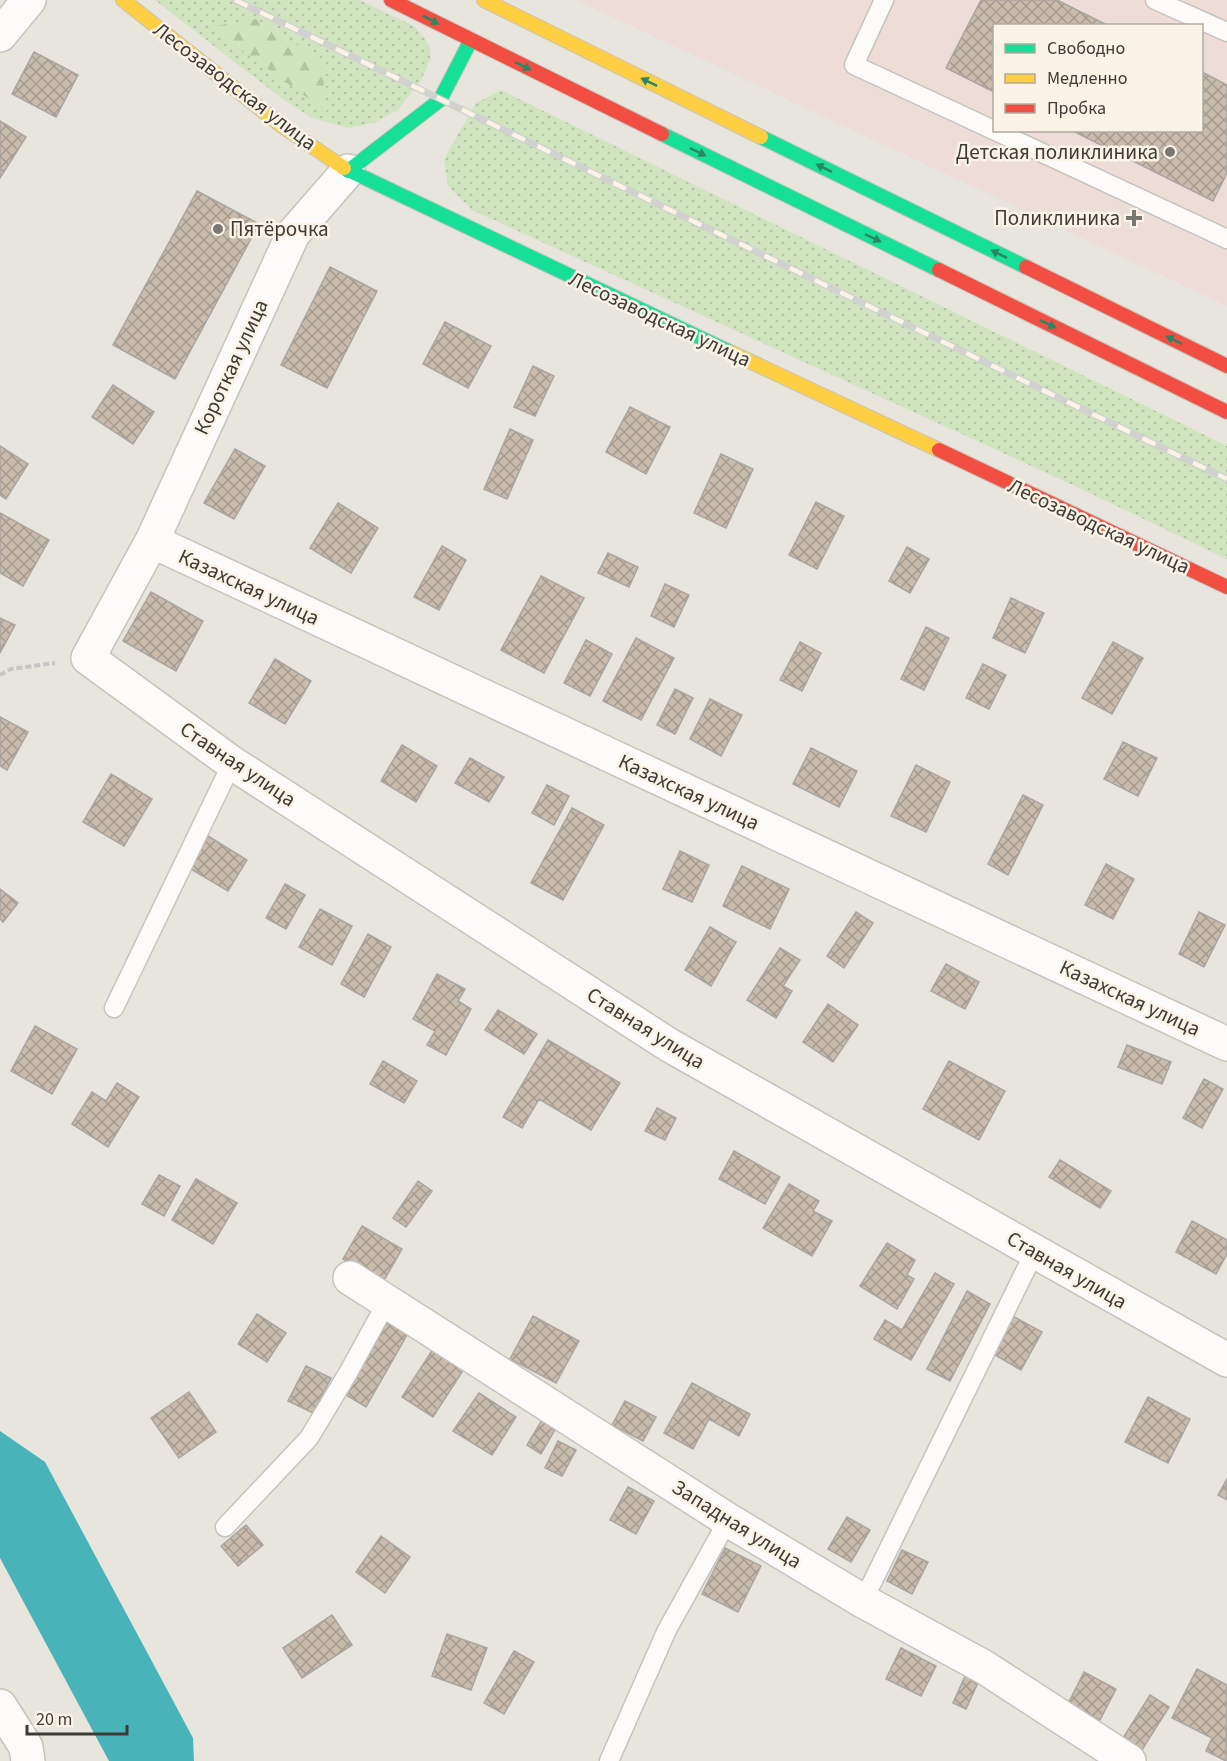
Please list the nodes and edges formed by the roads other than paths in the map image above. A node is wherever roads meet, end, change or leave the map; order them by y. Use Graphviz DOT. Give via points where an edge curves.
graph roads {
  1 [pos="29,0"];
  2 [pos="123,0"];
  3 [pos="391,0"];
  4 [pos="484,0"];
  5 [pos="884,0"];
  6 [pos="1155,0"];
  7 [pos="1227,32"];
  8 [pos="0,35"];
  9 [pos="471,40"];
  10 [pos="993,130"];
  11 [pos="998,132"];
  12 [pos="348,171"];
  13 [pos="1227,239"];
  14 [pos="1227,366"];
  15 [pos="1227,412"];
  16 [pos="152,541"];
  17 [pos="1227,587"];
  18 [pos="88,658"];
  19 [pos="232,763"];
  20 [pos="114,1008"];
  21 [pos="1227,1044"];
  22 [pos="1035,1251"];
  23 [pos="350,1278"];
  24 [pos="388,1300"];
  25 [pos="1227,1360"];
  26 [pos="728,1520"];
  27 [pos="225,1527"];
  28 [pos="863,1601"];
  29 [pos="0,1706"];
  30 [pos="1107,1756"];
  31 [pos="28,1761"];
  32 [pos="609,1761"];
  1 -- 8 [label="street"];
  2 -- 12 [label="main road, Лесозаводская улица" via="282,126"];
  3 -- 9 [label="main road, one-way"];
  14 -- 4 [label="main road, one-way"];
  5 -- 10 [label="lane" via="854,65"];
  6 -- 7 [label="lane"];
  9 -- 12 [label="main road, Короткая улица" via="440,100"];
  9 -- 15 [label="main road, one-way"];
  11 -- 13 [label="lane"];
  12 -- 16 [label="street, Короткая улица" via="293,234"];
  12 -- 17 [label="main road, Лесозаводская улица"];
  16 -- 18 [label="street, Короткая улица"];
  16 -- 21 [label="street, Казахская улица"];
  18 -- 19 [label="street, Ставная улица"];
  19 -- 20 [label="lane"];
  19 -- 22 [label="street, Ставная улица" via="669,1045"];
  22 -- 25 [label="street, Ставная улица"];
  22 -- 28 [label="lane"];
  23 -- 24 [label="street, Западная улица"];
  24 -- 26 [label="street, Западная улица"];
  24 -- 27 [label="lane" via="309,1438"];
  26 -- 28 [label="street, Западная улица"];
  26 -- 32 [label="lane" via="667,1630"];
  28 -- 30 [label="street, Западная улица" via="984,1667"];
  29 -- 31 [label="street" via="26,1747"];
}
